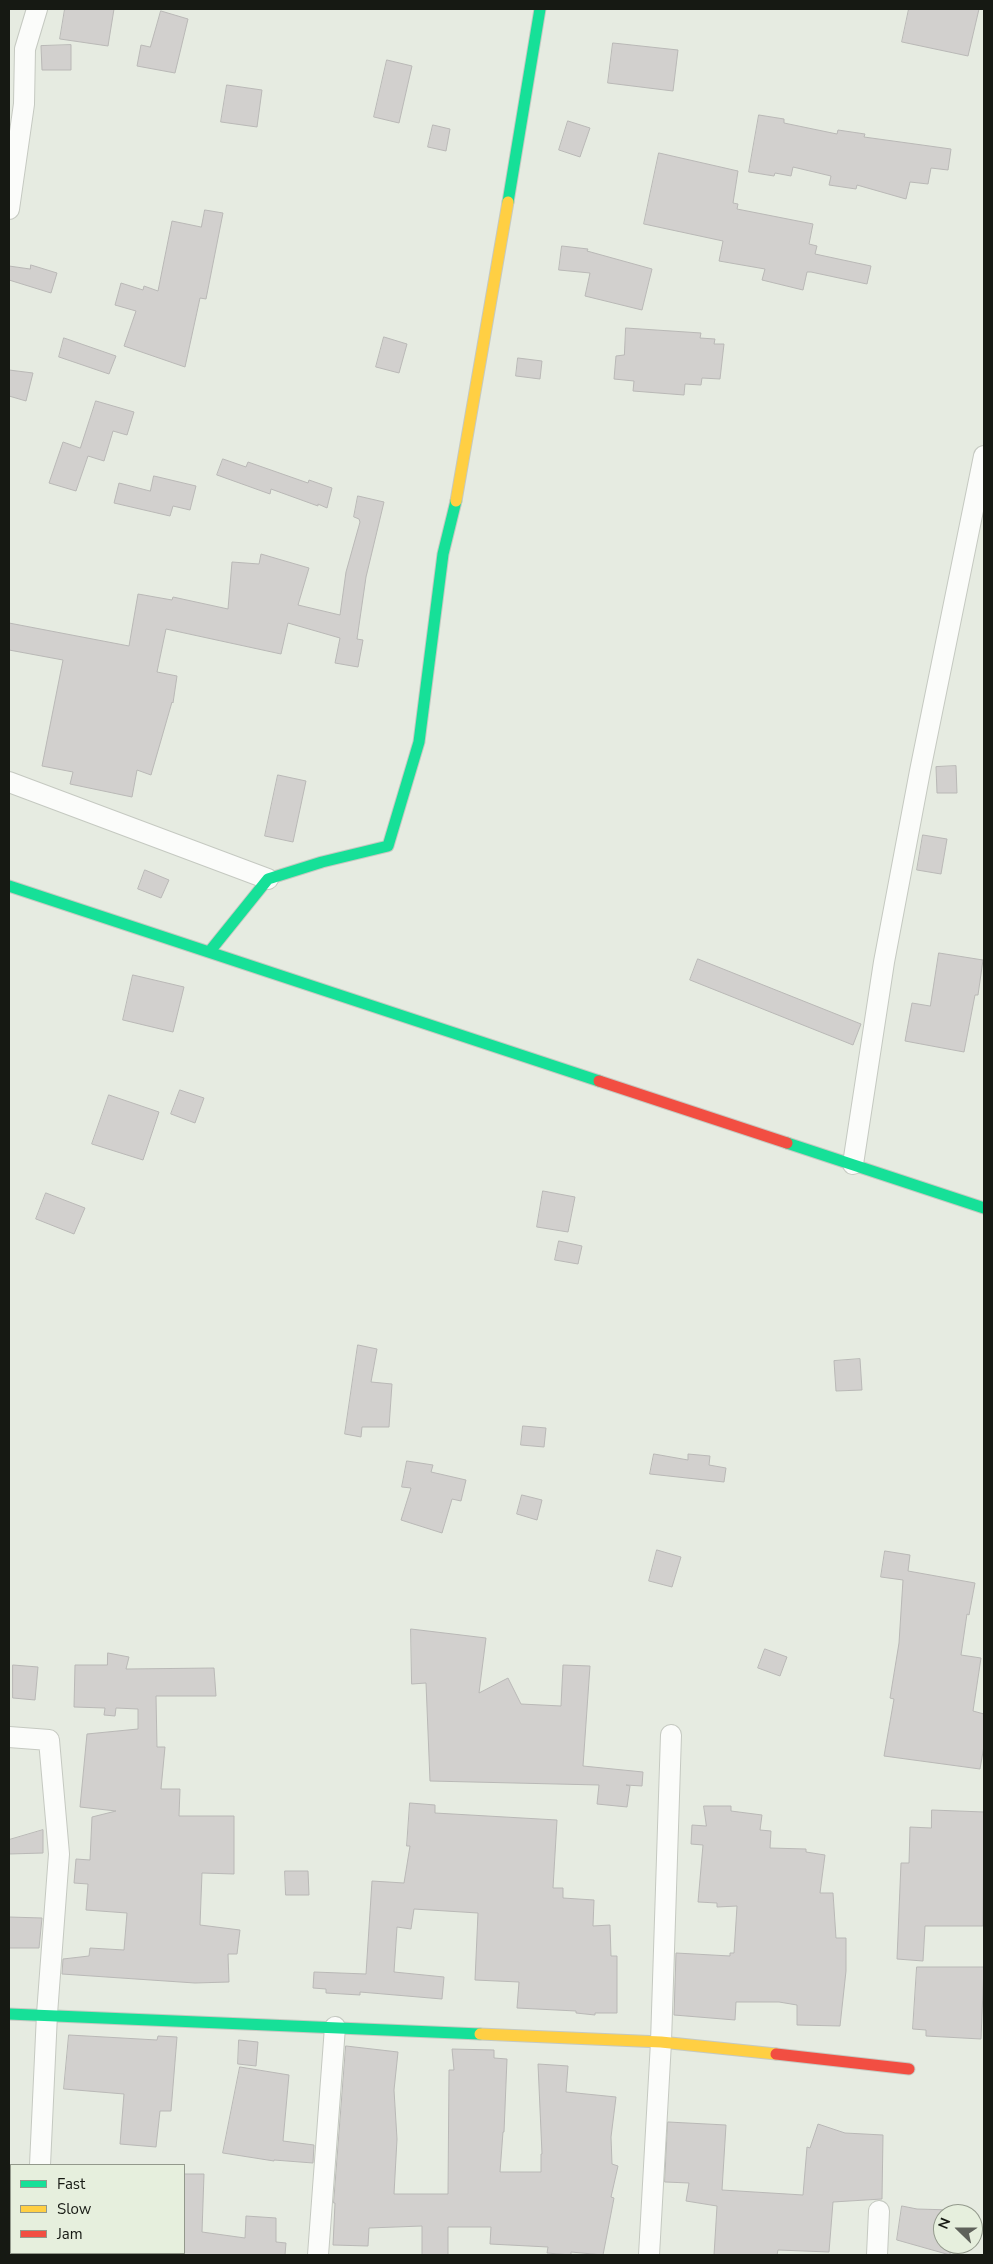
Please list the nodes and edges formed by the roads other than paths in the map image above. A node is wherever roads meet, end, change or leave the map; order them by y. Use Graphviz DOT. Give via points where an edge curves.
graph roads {
  1 [pos="37,9"];
  2 [pos="540,9"];
  3 [pos="9,209"];
  4 [pos="984,456"];
  5 [pos="9,782"];
  6 [pos="268,879"];
  7 [pos="9,886"];
  8 [pos="210,952"];
  9 [pos="853,1164"];
  10 [pos="984,1208"];
  11 [pos="671,1735"];
  12 [pos="9,1737"];
  13 [pos="9,2014"];
  14 [pos="48,2014"];
  15 [pos="335,2027"];
  16 [pos="661,2042"];
  17 [pos="909,2069"];
  18 [pos="40,2164"];
  19 [pos="878,2211"];
  20 [pos="318,2255"];
  21 [pos="649,2255"];
  22 [pos="877,2255"];
  1 -- 3 [label="street" via="25,49 24,104"];
  2 -- 6 [label="main road" via="478,386 443,554 419,742 388,846"];
  4 -- 9 [label="street" via="884,962"];
  5 -- 6 [label="street"];
  6 -- 8 [label="main road"];
  7 -- 8 [label="main road"];
  8 -- 9 [label="main road"];
  9 -- 10 [label="main road"];
  11 -- 16 [label="street"];
  12 -- 14 [label="street" via="49,1740 59,1854"];
  13 -- 14 [label="main road"];
  14 -- 15 [label="main road"];
  14 -- 18 [label="street"];
  15 -- 16 [label="main road"];
  15 -- 20 [label="street"];
  16 -- 17 [label="main road"];
  16 -- 21 [label="street"];
  19 -- 22 [label="street"];
}
